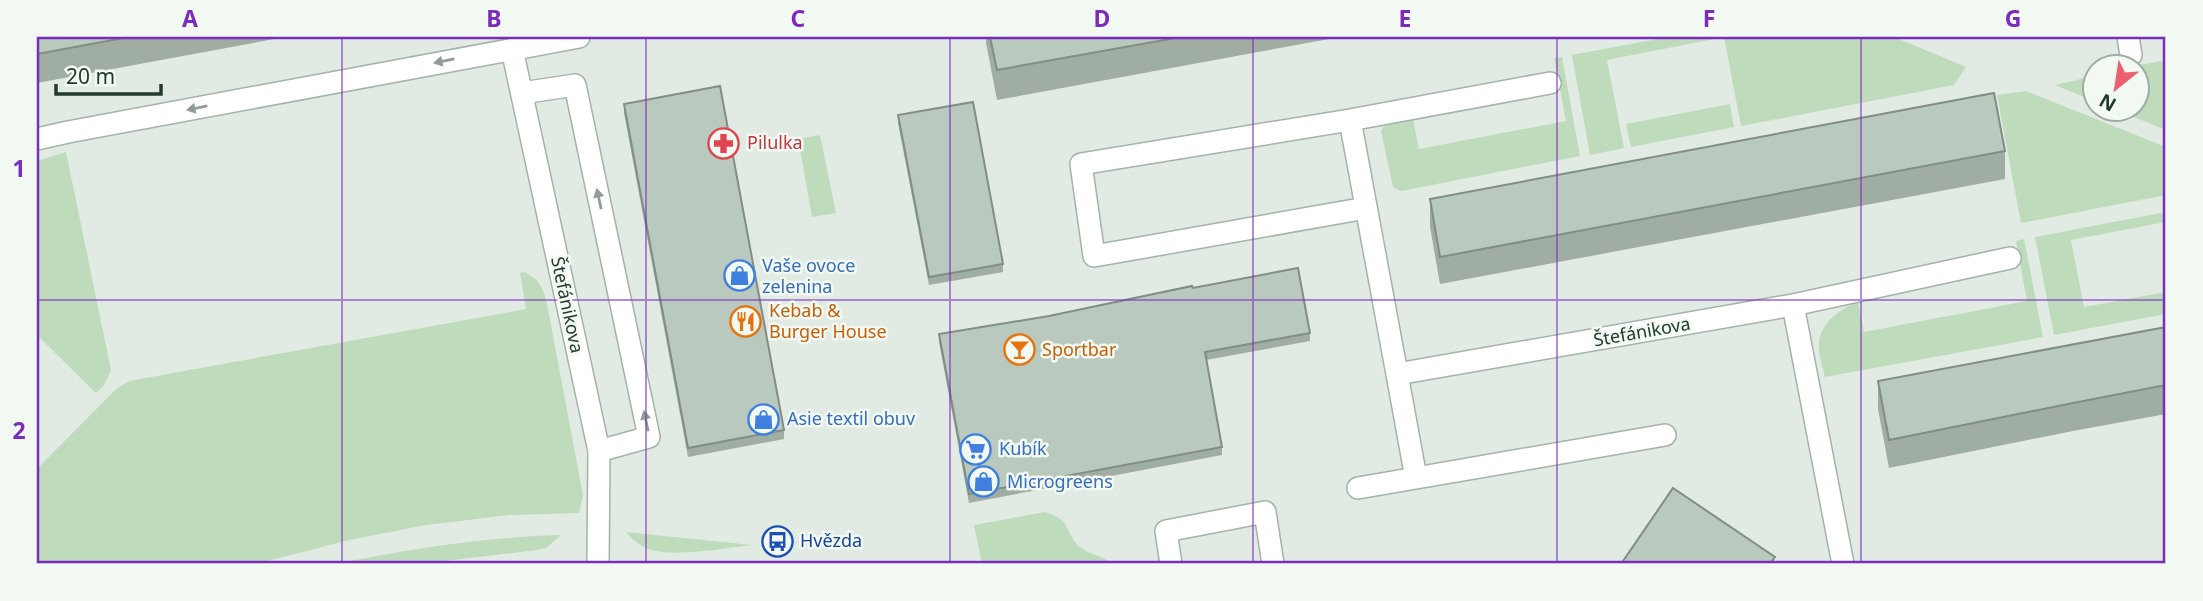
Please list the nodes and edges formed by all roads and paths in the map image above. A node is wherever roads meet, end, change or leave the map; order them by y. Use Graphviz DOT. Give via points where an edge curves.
graph roads {
  1 [pos="579,37"];
  2 [pos="512,49"];
  3 [pos="1550,83"];
  4 [pos="522,93"];
  5 [pos="1350,120"];
  6 [pos="37,139"];
  7 [pos="1366,208"];
  8 [pos="2010,258"];
  9 [pos="1793,305"];
  10 [pos="1397,374"];
  11 [pos="1665,435"];
  12 [pos="599,451"];
  13 [pos="1416,478"];
  14 [pos="1358,488"];
  15 [pos="598,564"];
  16 [pos="1171,564"];
  17 [pos="1273,564"];
  18 [pos="1843,564"];
  1 -- 2 [label="street"];
  2 -- 4 [label="street, Štefánikova"];
  2 -- 6 [label="street, one-way"];
  3 -- 5 [label="street"];
  4 -- 12 [label="street, Štefánikova"];
  12 -- 4 [label="street, one-way" via="649,437 575,85"];
  5 -- 7 [label="street"];
  5 -- 7 [label="street" via="1081,164 1094,256"];
  7 -- 10 [label="street"];
  8 -- 9 [label="street, Štefánikova"];
  9 -- 10 [label="street, Štefánikova"];
  9 -- 18 [label="street"];
  10 -- 13 [label="street"];
  11 -- 13 [label="street"];
  12 -- 15 [label="street, Štefánikova"];
  13 -- 14 [label="street"];
  16 -- 17 [label="street" via="1166,531 1265,512"];
}
